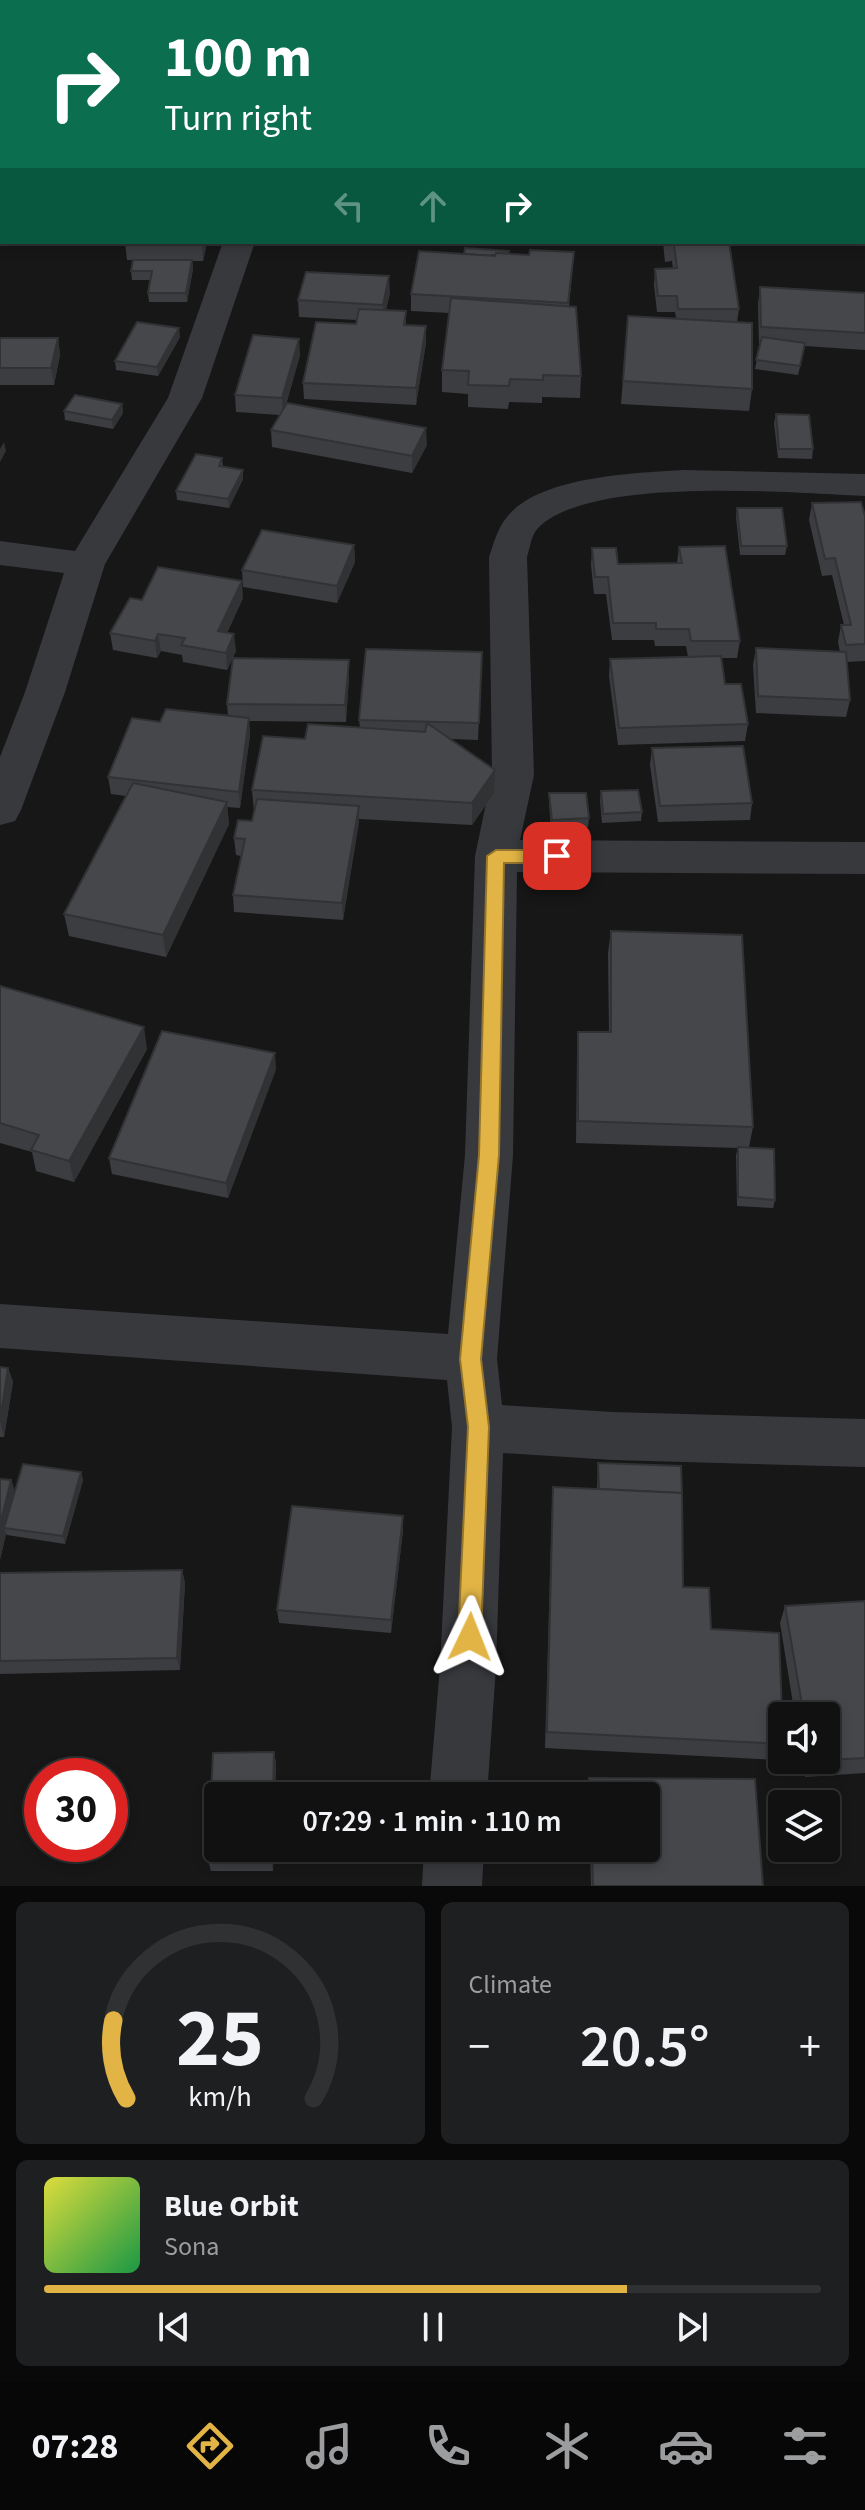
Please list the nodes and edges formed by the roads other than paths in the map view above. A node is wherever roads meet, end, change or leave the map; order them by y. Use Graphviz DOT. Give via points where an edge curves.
graph roads {
  1 [pos="238,244"];
  2 [pos="865,485"];
  3 [pos="0,553"];
  4 [pos="86,564"];
  5 [pos="0,810"];
  6 [pos="496,856"];
  7 [pos="865,858"];
  8 [pos="0,1326"];
  9 [pos="471,1359"];
  10 [pos="478,1427"];
  11 [pos="865,1443"];
  12 [pos="459,1782"];
  13 [pos="453,1862"];
  14 [pos="452,1886"];
  1 -- 4 [label="street" via="185,398"];
  2 -- 6 [label="street" via="643,485 576,493 521,523 508,557 513,775"];
  3 -- 4 [label="street"];
  4 -- 5 [label="street"];
  6 -- 7 [label="street"];
  6 -- 9 [label="street" via="489,1155"];
  8 -- 9 [label="street"];
  9 -- 10 [label="street"];
  10 -- 11 [label="street"];
  10 -- 12 [label="street"];
  13 -- 14 [label="street"];
}
